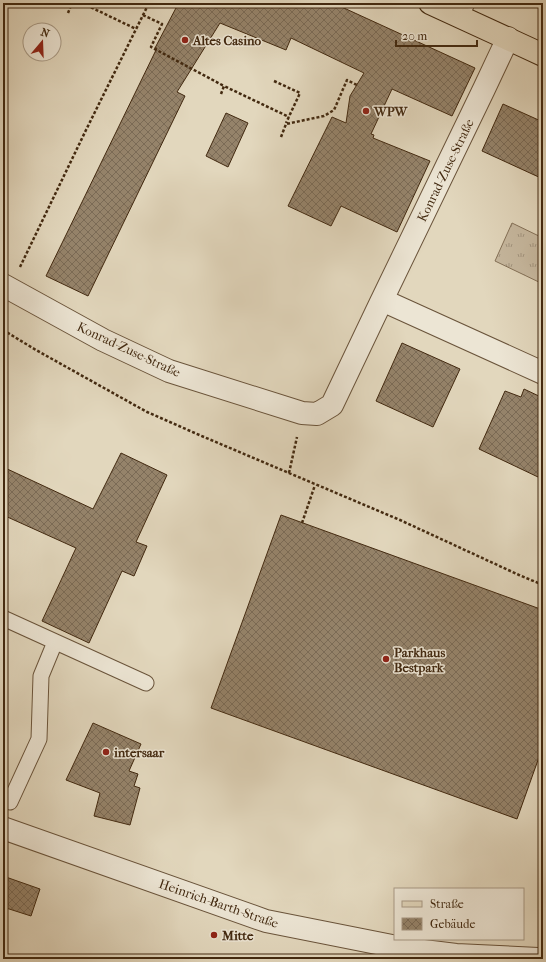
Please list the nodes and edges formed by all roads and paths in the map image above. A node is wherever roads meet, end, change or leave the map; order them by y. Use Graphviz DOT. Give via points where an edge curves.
graph roads {
  1 [pos="72,3"];
  2 [pos="82,3"];
  3 [pos="149,3"];
  4 [pos="430,3"];
  5 [pos="464,10"];
  6 [pos="68,13"];
  7 [pos="143,14"];
  8 [pos="136,29"];
  9 [pos="508,38"];
  10 [pos="543,54"];
  11 [pos="274,81"];
  12 [pos="357,85"];
  13 [pos="224,86"];
  14 [pos="221,94"];
  15 [pos="289,117"];
  16 [pos="286,124"];
  17 [pos="281,136"];
  18 [pos="10,279"];
  19 [pos="382,300"];
  20 [pos="3,330"];
  21 [pos="543,373"];
  22 [pos="295,448"];
  23 [pos="289,473"];
  24 [pos="315,485"];
  25 [pos="302,523"];
  26 [pos="543,585"];
  27 [pos="3,618"];
  28 [pos="55,642"];
  29 [pos="146,684"];
  30 [pos="10,802"];
  31 [pos="3,828"];
  32 [pos="538,959"];
  1 -- 6 [label="path"];
  2 -- 8 [label="path"];
  3 -- 7 [label="path"];
  4 -- 5 [label="main road"];
  5 -- 9 [label="main road"];
  7 -- 8 [label="path"];
  7 -- 13 [label="path" via="162,24 151,47"];
  8 -- 18 [label="path"];
  9 -- 10 [label="main road"];
  9 -- 19 [label="street, Konrad-Zuse-Straße"];
  11 -- 15 [label="path" via="300,93"];
  12 -- 16 [label="path" via="347,80 334,110 324,116"];
  13 -- 14 [label="path"];
  13 -- 15 [label="path"];
  15 -- 16 [label="path"];
  16 -- 17 [label="path"];
  18 -- 19 [label="street, Konrad-Zuse-Straße" via="103,340 169,371 302,413 317,414 332,405"];
  19 -- 21 [label="street"];
  20 -- 23 [label="path" via="147,412"];
  22 -- 23 [label="path"];
  23 -- 24 [label="path"];
  24 -- 25 [label="path"];
  24 -- 26 [label="path" via="400,520"];
  27 -- 28 [label="lane"];
  28 -- 29 [label="lane"];
  28 -- 30 [label="lane" via="41,676 39,739"];
  31 -- 32 [label="street, Heinrich-Barth-Straße" via="266,921 407,949 456,955"];
}
